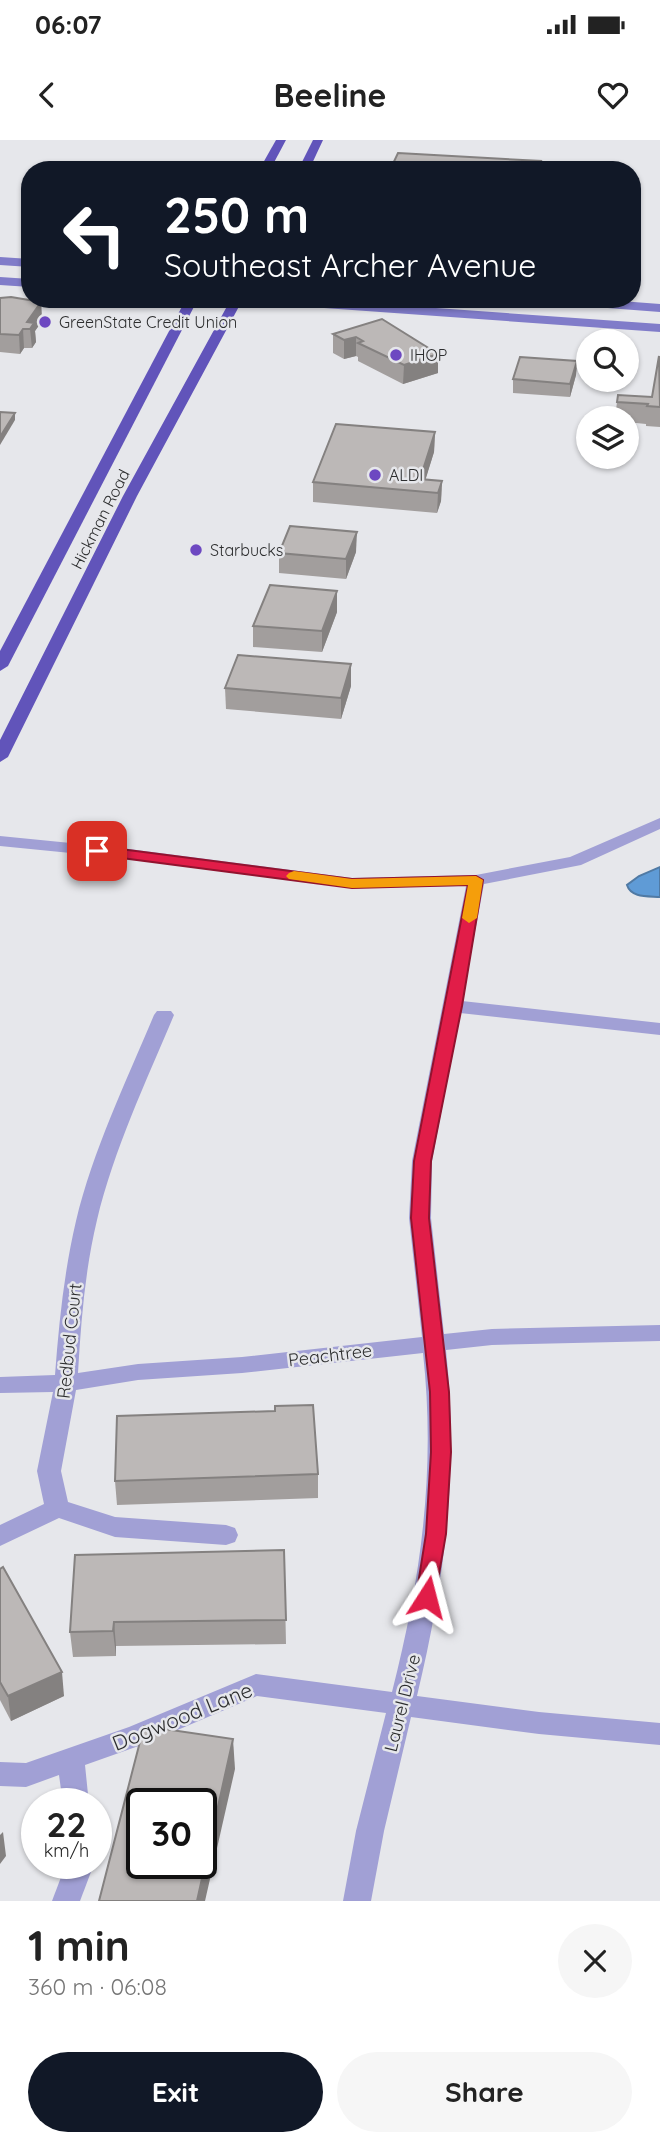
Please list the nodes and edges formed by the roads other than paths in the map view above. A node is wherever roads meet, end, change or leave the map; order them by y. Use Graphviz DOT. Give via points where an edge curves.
graph roads {
  1 [pos="281,140"];
  2 [pos="318,140"];
  3 [pos="269,161"];
  4 [pos="308,161"];
  5 [pos="0,261"];
  6 [pos="21,262"];
  7 [pos="0,281"];
  8 [pos="21,282"];
  9 [pos="641,306"];
  10 [pos="660,307"];
  11 [pos="187,308"];
  12 [pos="232,308"];
  13 [pos="380,308"];
  14 [pos="660,328"];
  15 [pos="0,666"];
  16 [pos="0,757"];
  17 [pos="660,823"];
  18 [pos="0,841"];
  19 [pos="476,880"];
  20 [pos="454,1006"];
  21 [pos="164,1016"];
  22 [pos="660,1029"];
  23 [pos="660,1333"];
  24 [pos="435,1342"];
  25 [pos="66,1383"];
  26 [pos="0,1385"];
  27 [pos="57,1508"];
  28 [pos="226,1535"];
  29 [pos="0,1536"];
  30 [pos="404,1703"];
  31 [pos="660,1734"];
  32 [pos="71,1759"];
  33 [pos="0,1774"];
  34 [pos="74,1788"];
  35 [pos="74,1879"];
  36 [pos="66,1901"];
  37 [pos="357,1901"];
  1 -- 3 [label="highway"];
  2 -- 4 [label="highway"];
  5 -- 6 [label="main road"];
  7 -- 8 [label="main road"];
  9 -- 10 [label="main road"];
  11 -- 15 [label="highway, Hickman Road"];
  12 -- 16 [label="highway, Hickman Road" via="130,496"];
  13 -- 14 [label="main road"];
  17 -- 19 [label="street" via="575,861"];
  18 -- 19 [label="street" via="352,883"];
  19 -- 20 [label="street, Laurel Drive"];
  20 -- 22 [label="street"];
  20 -- 24 [label="street, Laurel Drive" via="422,1161 420,1218"];
  21 -- 25 [label="street, Redbud Court" via="108,1151 87,1219 72,1296"];
  23 -- 24 [label="street, Peachtree"];
  24 -- 25 [label="street, Peachtree"];
  24 -- 30 [label="street, Laurel Drive" via="441,1452 436,1534"];
  25 -- 26 [label="street, Peachtree"];
  25 -- 27 [label="street, Redbud Court" via="49,1471"];
  27 -- 28 [label="street" via="115,1527"];
  27 -- 29 [label="street"];
  30 -- 31 [label="street, Dogwood Lane" via="539,1723"];
  30 -- 32 [label="street, Dogwood Lane" via="256,1685"];
  30 -- 37 [label="street, Laurel Drive" via="370,1831"];
  32 -- 33 [label="street, Dogwood Lane" via="26,1775"];
  32 -- 34 [label="street"];
  35 -- 36 [label="street"];
}
